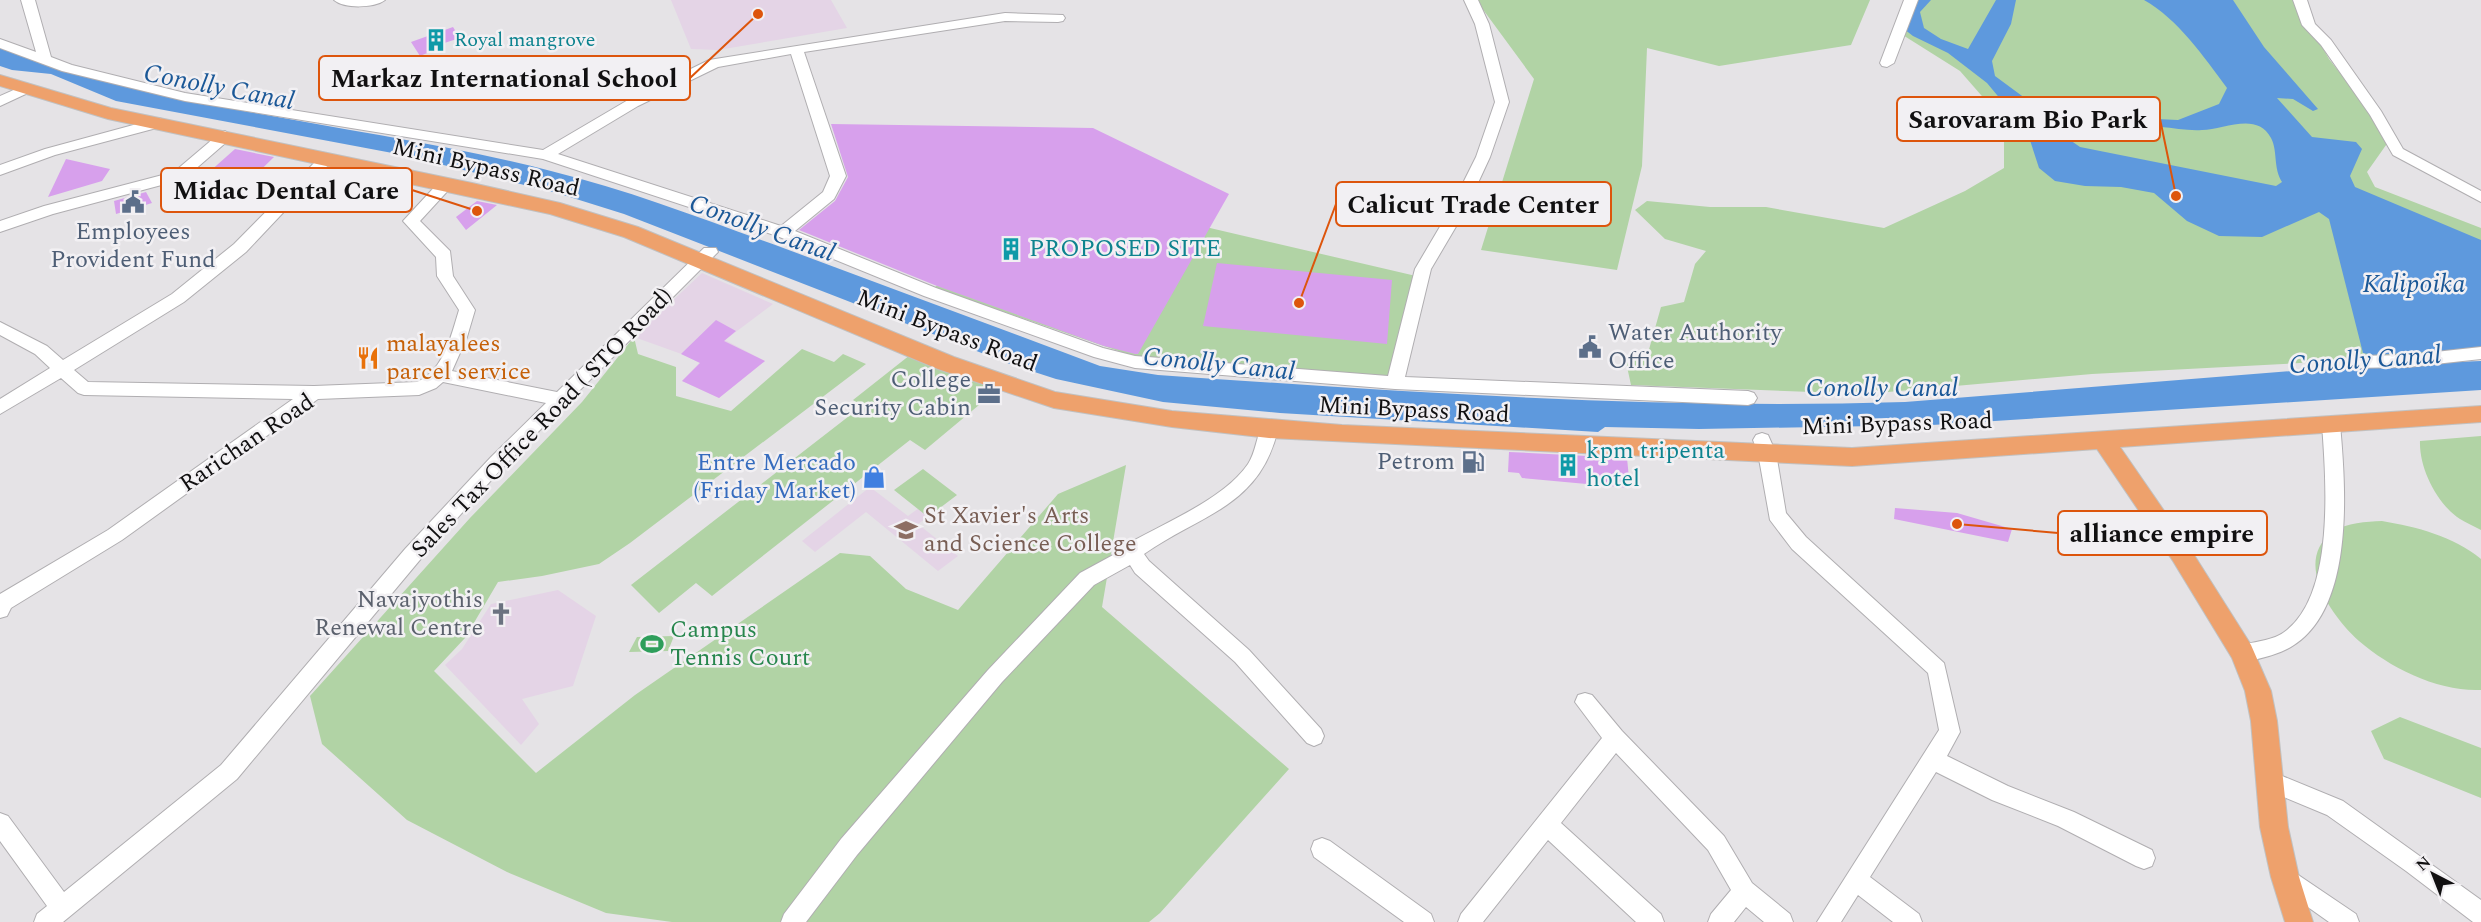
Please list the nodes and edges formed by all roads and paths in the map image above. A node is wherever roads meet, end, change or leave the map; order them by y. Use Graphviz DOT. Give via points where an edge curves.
graph roads {
  1 [pos="28,0"];
  2 [pos="378,0"];
  3 [pos="1471,0"];
  4 [pos="1911,0"];
  5 [pos="2300,0"];
  6 [pos="344,1"];
  7 [pos="1058,18"];
  8 [pos="0,43"];
  9 [pos="796,49"];
  10 [pos="45,60"];
  11 [pos="1887,63"];
  12 [pos="0,72"];
  13 [pos="0,80"];
  14 [pos="25,89"];
  15 [pos="0,102"];
  16 [pos="159,123"];
  17 [pos="225,136"];
  18 [pos="545,155"];
  19 [pos="325,160"];
  20 [pos="0,170"];
  21 [pos="446,184"];
  22 [pos="2481,197"];
  23 [pos="0,227"];
  24 [pos="783,232"];
  25 [pos="705,257"];
  26 [pos="0,328"];
  27 [pos="2481,354"];
  28 [pos="2353,362"];
  29 [pos="64,370"];
  30 [pos="441,375"];
  31 [pos="1395,383"];
  32 [pos="314,393"];
  33 [pos="1748,398"];
  34 [pos="560,399"];
  35 [pos="2481,403"];
  36 [pos="0,407"];
  37 [pos="2481,414"];
  38 [pos="2331,424"];
  39 [pos="1269,429"];
  40 [pos="2099,433"];
  41 [pos="1764,447"];
  42 [pos="1133,554"];
  43 [pos="1,604"];
  44 [pos="2242,653"];
  45 [pos="1585,702"];
  46 [pos="1314,736"];
  47 [pos="1615,738"];
  48 [pos="1932,759"];
  49 [pos="2271,781"];
  50 [pos="0,823"];
  51 [pos="1547,824"];
  52 [pos="1322,849"];
  53 [pos="2144,858"];
  54 [pos="2285,877"];
  55 [pos="1855,879"];
  56 [pos="1744,891"];
  57 [pos="2481,914"];
  58 [pos="53,915"];
  59 [pos="792,922"];
  60 [pos="1423,922"];
  61 [pos="1469,922"];
  62 [pos="1653,922"];
  63 [pos="1719,922"];
  64 [pos="1782,922"];
  65 [pos="1828,922"];
  66 [pos="1911,922"];
  67 [pos="2299,922"];
  68 [pos="2348,922"];
  1 -- 10 [label="street"];
  2 -- 6 [label="street"];
  3 -- 31 [label="street" via="1482,24 1502,102 1483,157 1423,269"];
  4 -- 11 [label="street"];
  5 -- 22 [label="street" via="2309,25 2376,114 2398,152"];
  7 -- 9 [label="street" via="1005,17"];
  8 -- 10 [label="street"];
  9 -- 18 [label="street" via="714,63 633,103"];
  9 -- 24 [label="street" via="838,176 830,195"];
  10 -- 18 [label="street" via="185,96"];
  12 -- 25 [label="main road, Mini Bypass Road" via="133,109 386,158 599,212"];
  13 -- 14 [label="main road, Mini Bypass Road"];
  14 -- 15 [label="street"];
  14 -- 16 [label="main road, Mini Bypass Road"];
  16 -- 17 [label="main road, Mini Bypass Road"];
  16 -- 20 [label="street" via="50,152"];
  17 -- 19 [label="main road, Mini Bypass Road"];
  17 -- 23 [label="street" via="179,176"];
  18 -- 24 [label="street"];
  19 -- 21 [label="main road, Mini Bypass Road"];
  19 -- 29 [label="street" via="240,248 178,298"];
  21 -- 25 [label="main road, Mini Bypass Road" via="553,208"];
  21 -- 30 [label="street" via="411,221 444,255 445,276 467,310"];
  24 -- 31 [label="street" via="930,292 1135,362"];
  25 -- 34 [label="street, Sales Tax Office Road ( STO Road)"];
  25 -- 39 [label="main road, Mini Bypass Road" via="946,363 1054,400 1172,419"];
  25 -- 41 [label="main road, Mini Bypass Road" via="1048,387 1160,408 1403,431 1684,436"];
  26 -- 29 [label="street" via="41,350"];
  27 -- 28 [label="street" via="2408,362"];
  29 -- 32 [label="street" via="84,388"];
  29 -- 36 [label="street"];
  30 -- 32 [label="street, Rarichan Road" via="419,388"];
  30 -- 34 [label="street"];
  31 -- 33 [label="street"];
  32 -- 43 [label="street, Rarichan Road" via="115,535"];
  34 -- 58 [label="street, Sales Tax Office Road ( STO Road)" via="412,555 229,772"];
  35 -- 40 [label="main road, Mini Bypass Road" via="2292,412"];
  37 -- 38 [label="main road, Mini Bypass Road"];
  38 -- 40 [label="main road, Mini Bypass Road"];
  38 -- 44 [label="street" via="2336,509 2334,545 2323,588 2307,623 2293,637"];
  39 -- 41 [label="main road, Mini Bypass Road"];
  39 -- 42 [label="street" via="1264,451 1249,476"];
  40 -- 41 [label="main road, Mini Bypass Road"];
  40 -- 44 [label="main road"];
  41 -- 48 [label="street" via="1777,515 1799,543 1937,669 1950,732"];
  42 -- 46 [label="street" via="1142,567 1242,656"];
  42 -- 59 [label="street" via="1087,579 995,676 849,847"];
  44 -- 49 [label="main road" via="2258,690"];
  45 -- 47 [label="street"];
  47 -- 51 [label="street"];
  47 -- 56 [label="street" via="1716,843"];
  48 -- 53 [label="street"];
  48 -- 55 [label="street"];
  49 -- 54 [label="main road" via="2274,827"];
  49 -- 57 [label="street" via="2335,808"];
  50 -- 58 [label="street"];
  51 -- 61 [label="street"];
  51 -- 62 [label="street"];
  52 -- 60 [label="street"];
  54 -- 67 [label="main road"];
  54 -- 68 [label="street"];
  55 -- 65 [label="street"];
  55 -- 66 [label="street"];
  56 -- 63 [label="street"];
  56 -- 64 [label="street"];
}
